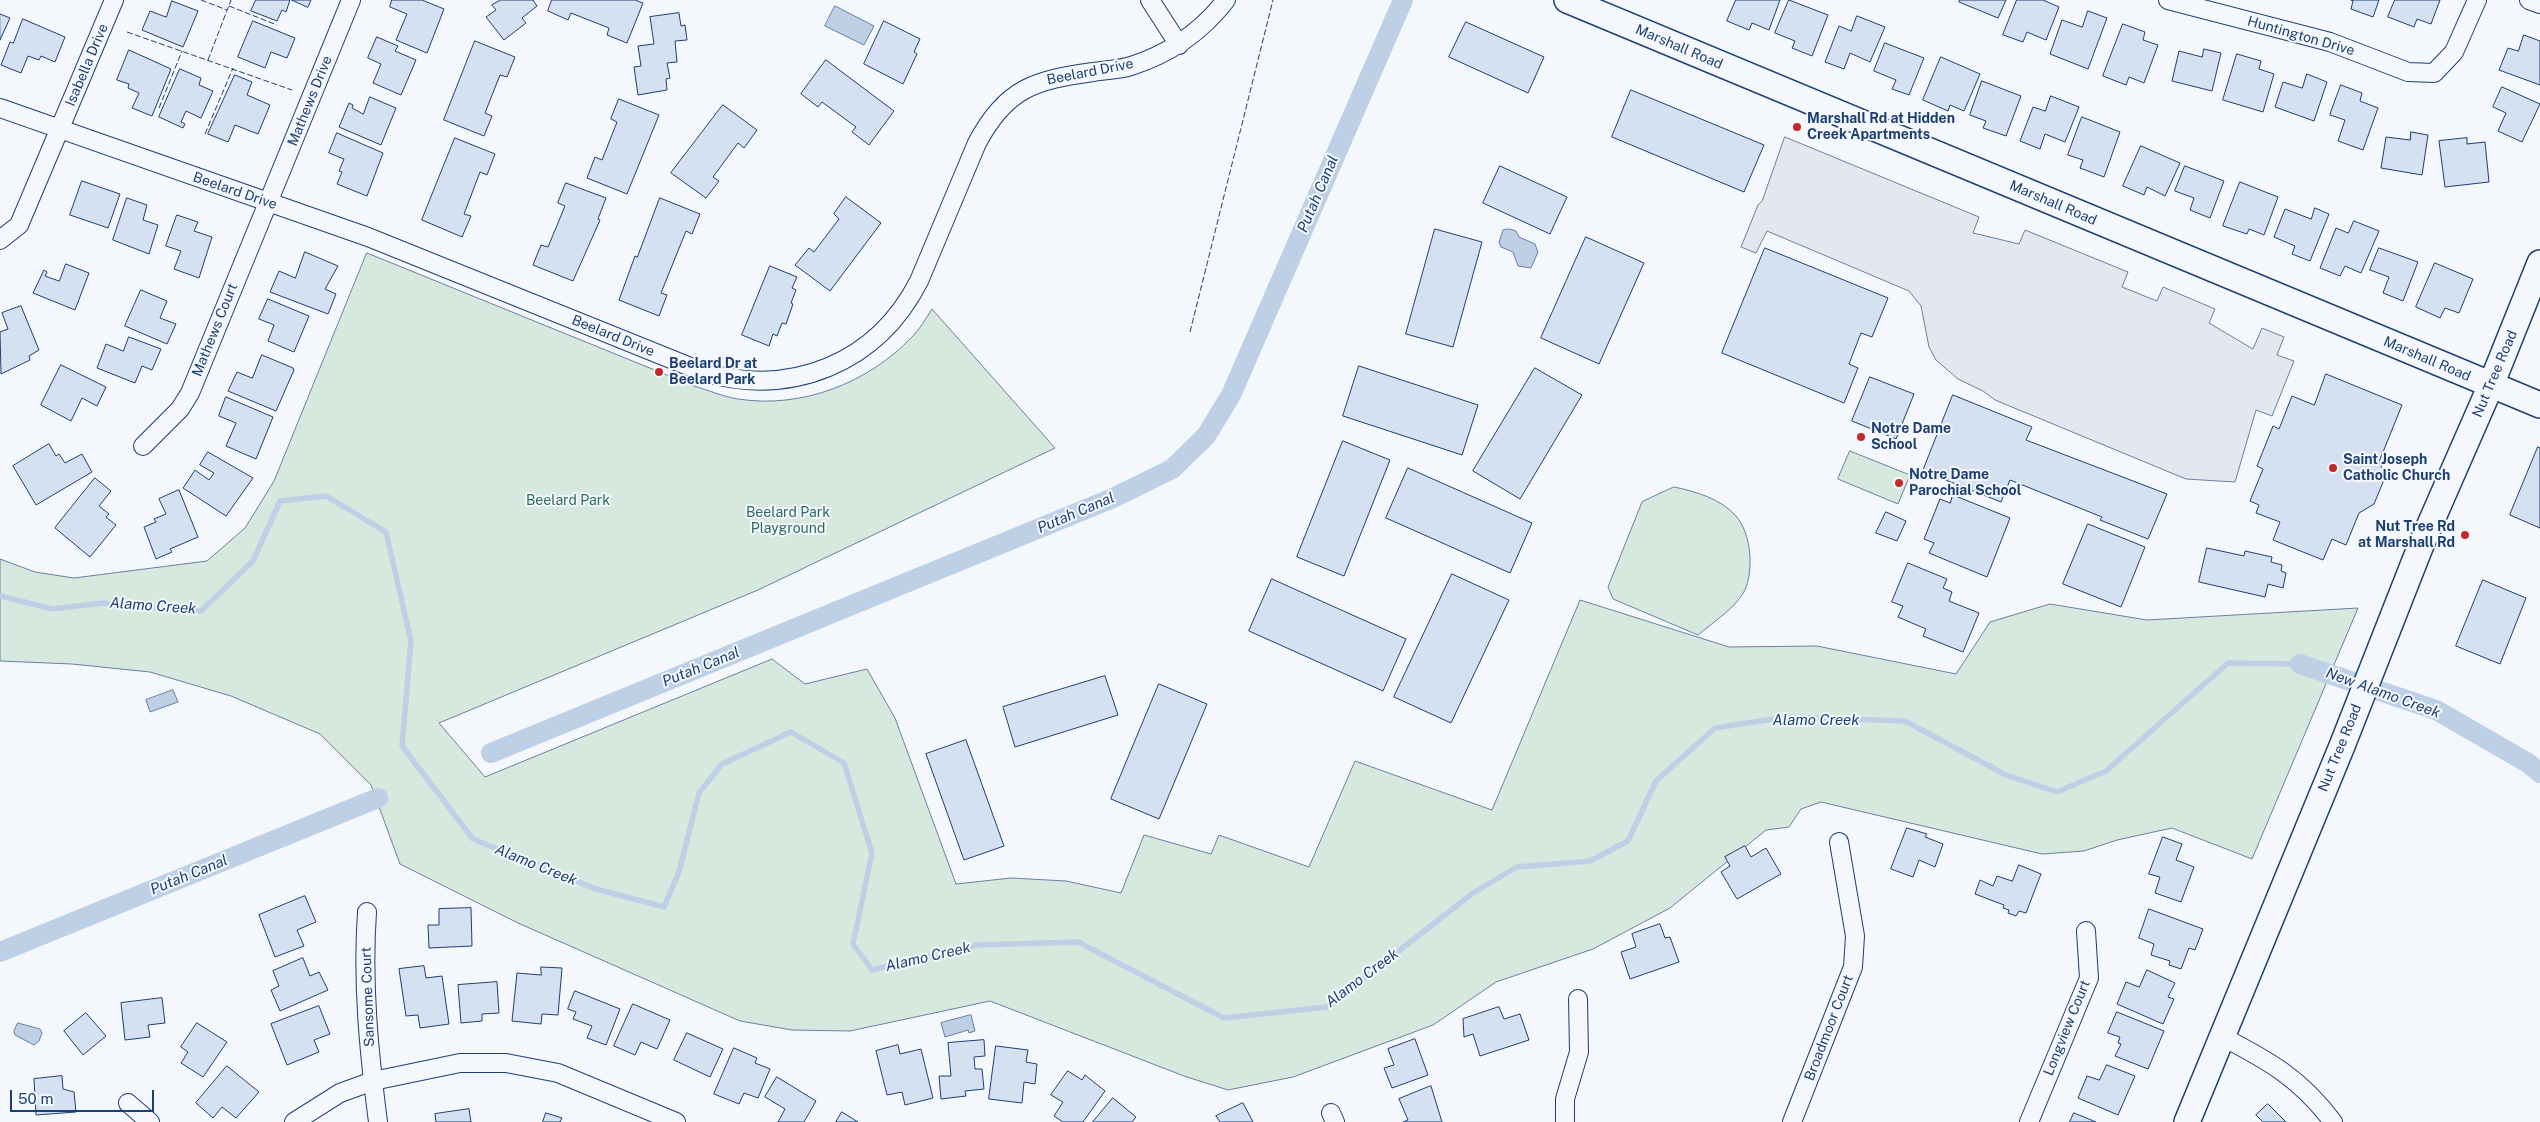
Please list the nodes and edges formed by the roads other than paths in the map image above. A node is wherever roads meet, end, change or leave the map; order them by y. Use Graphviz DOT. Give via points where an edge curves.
graph roads {
  1 [pos="114,0"];
  2 [pos="351,0"];
  3 [pos="1150,0"];
  4 [pos="1226,0"];
  5 [pos="1567,0"];
  6 [pos="2168,0"];
  7 [pos="2477,0"];
  8 [pos="2529,0"];
  9 [pos="2540,4"];
  10 [pos="1601,7"];
  11 [pos="1179,45"];
  12 [pos="0,108"];
  13 [pos="60,129"];
  14 [pos="268,202"];
  15 [pos="0,240"];
  16 [pos="2540,263"];
  17 [pos="2491,385"];
  18 [pos="2540,405"];
  19 [pos="143,446"];
  20 [pos="1839,842"];
  21 [pos="367,912"];
  22 [pos="2086,931"];
  23 [pos="1578,999"];
  24 [pos="2221,1036"];
  25 [pos="373,1081"];
  26 [pos="128,1103"];
  27 [pos="150,1122"];
  28 [pos="294,1122"];
  29 [pos="378,1122"];
  30 [pos="676,1122"];
  31 [pos="1565,1122"];
  32 [pos="1792,1122"];
  33 [pos="2029,1122"];
  34 [pos="2187,1122"];
  35 [pos="2333,1122"];
  1 -- 13 [label="street, Isabella Drive"];
  2 -- 14 [label="street, Mathews Drive"];
  3 -- 11 [label="street"];
  4 -- 11 [label="street, Beelard Drive" via="1210,20"];
  5 -- 10 [label="street, Marshall Road"];
  6 -- 7 [label="street, Huntington Drive" via="2330,42 2408,72 2434,73 2454,52"];
  8 -- 9 [label="street"];
  10 -- 17 [label="street, Marshall Road"];
  11 -- 14 [label="street, Beelard Drive" via="1130,67 1044,81 1024,88 1010,99 985,127 919,281 899,314 888,328 859,351 830,367 795,378 745,381 703,372 395,247"];
  12 -- 13 [label="street, Beelard Drive"];
  13 -- 14 [label="street, Beelard Drive"];
  13 -- 15 [label="street, Isabella Drive" via="19,225"];
  14 -- 19 [label="street, Mathews Court" via="190,393 180,409"];
  16 -- 17 [label="street, Nut Tree Road"];
  17 -- 18 [label="street, Marshall Road"];
  17 -- 24 [label="street, Nut Tree Road"];
  20 -- 32 [label="street, Broadmoor Court" via="1855,936 1853,967"];
  21 -- 25 [label="street, Sansome Court" via="364,952"];
  22 -- 33 [label="street, Longview Court" via="2089,978"];
  23 -- 31 [label="street" via="1579,1052 1565,1099"];
  24 -- 34 [label="street, Nut Tree Road"];
  24 -- 35 [label="street" via="2274,1064 2321,1106"];
  25 -- 28 [label="street" via="340,1093"];
  25 -- 29 [label="street, Sansome Court"];
  25 -- 30 [label="street" via="460,1064 506,1063 558,1073"];
  26 -- 27 [label="street"];
}
